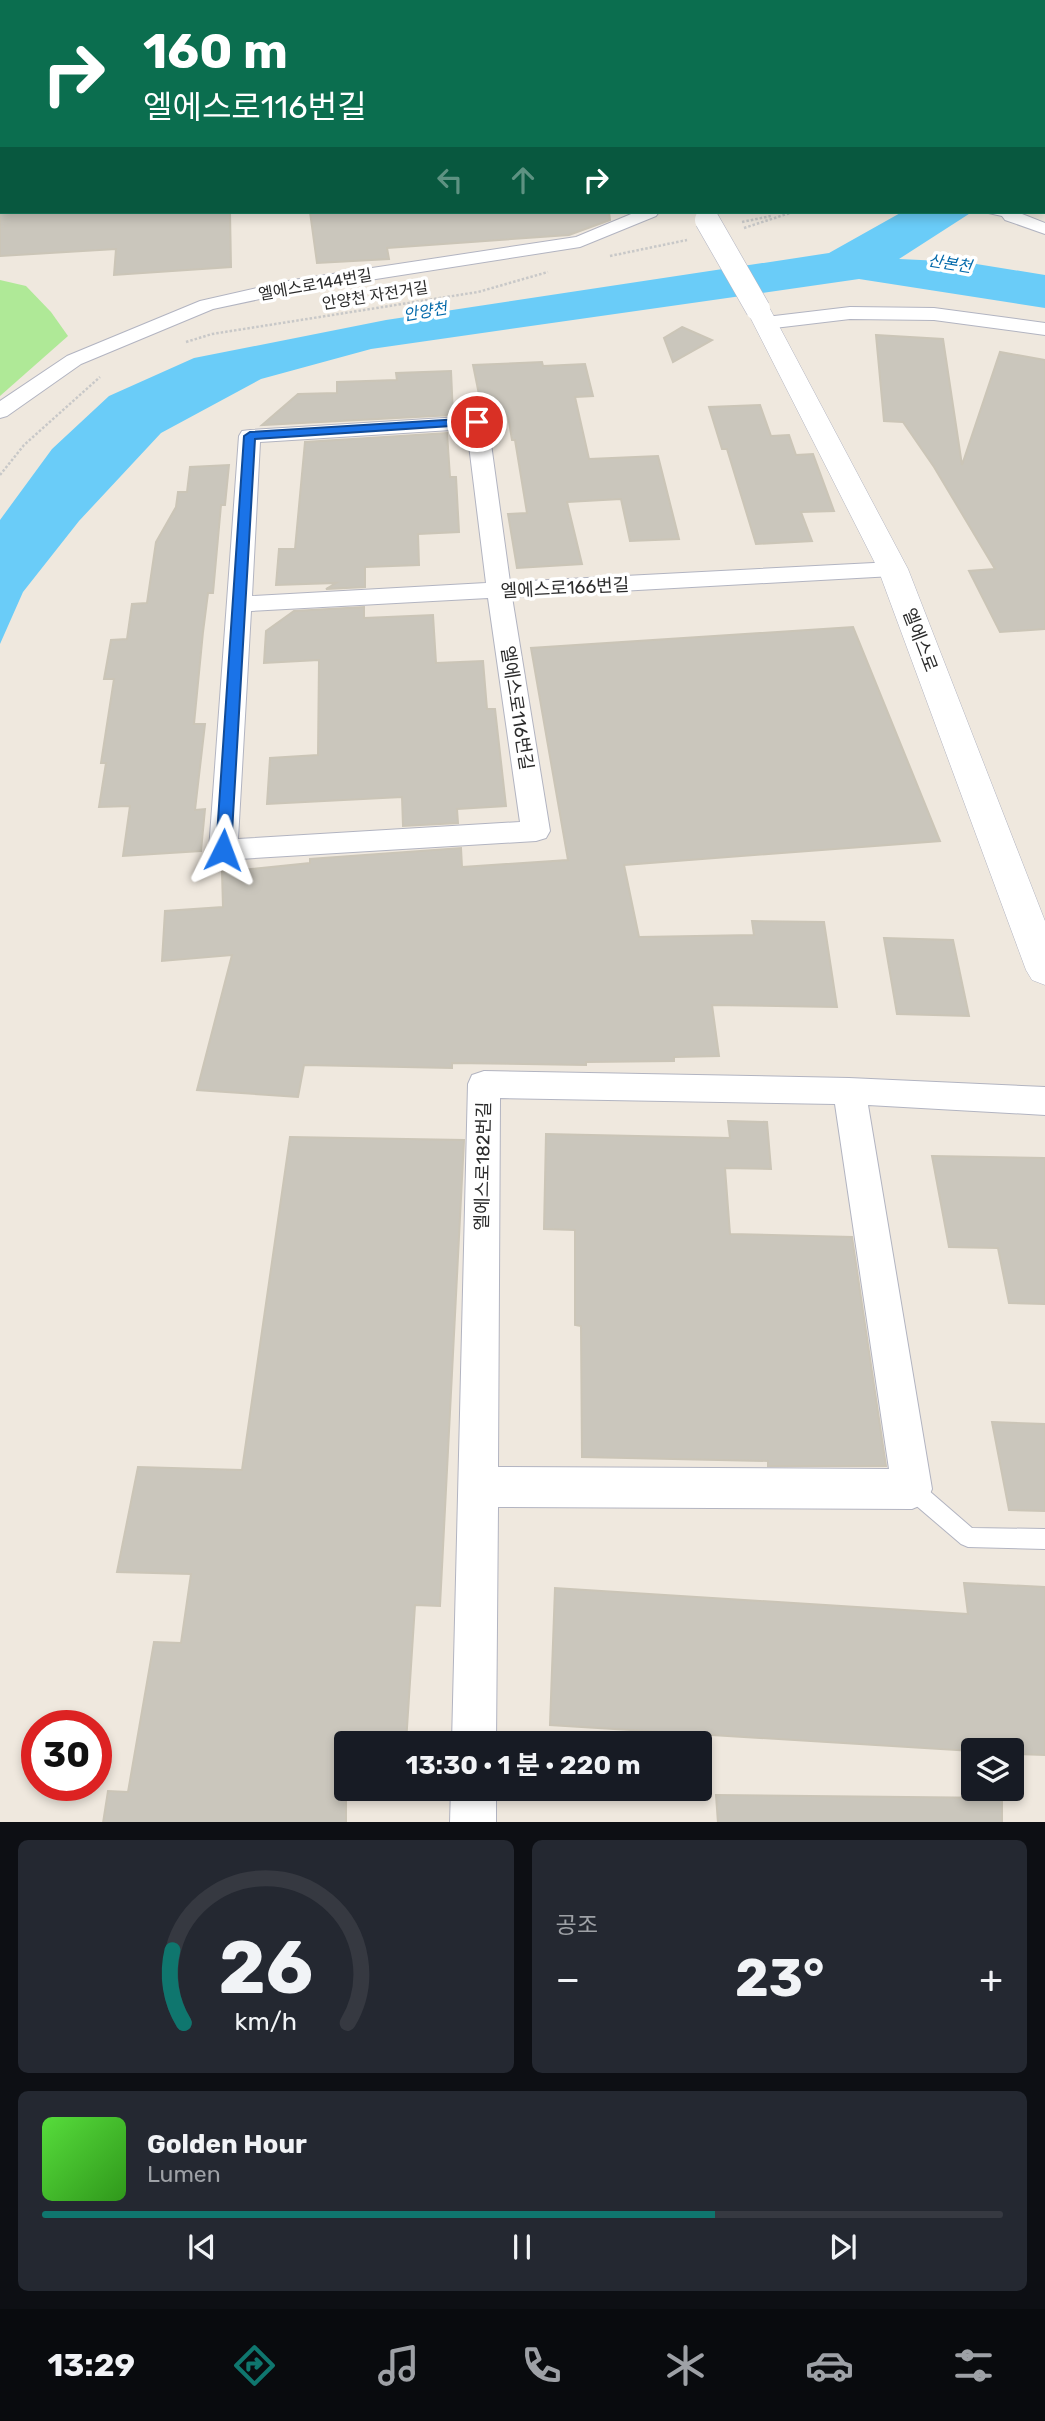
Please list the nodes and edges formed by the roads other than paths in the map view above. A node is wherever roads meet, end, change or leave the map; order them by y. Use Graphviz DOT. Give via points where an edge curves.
graph roads {
  1 [pos="645,214"];
  2 [pos="1003,214"];
  3 [pos="1025,217"];
  4 [pos="701,223"];
  5 [pos="1045,229"];
  6 [pos="762,316"];
  7 [pos="1045,329"];
  8 [pos="0,412"];
  9 [pos="893,569"];
  10 [pos="499,592"];
  11 [pos="237,604"];
  12 [pos="1045,970"];
  13 [pos="849,1091"];
  14 [pos="1045,1101"];
  15 [pos="478,1487"];
  16 [pos="912,1489"];
  17 [pos="1045,1539"];
  18 [pos="474,1731"];
  19 [pos="474,1801"];
  20 [pos="473,1822"];
  1 -- 8 [label="street, 엘에스로144번길" via="580,242 293,286 207,305 74,360"];
  2 -- 3 [label="lane"];
  3 -- 5 [label="street"];
  4 -- 6 [label="street, 엘에스로, bridge"];
  6 -- 7 [label="street" via="934,314"];
  6 -- 9 [label="street, 엘에스로"];
  9 -- 10 [label="street, 엘에스로166번길"];
  9 -- 12 [label="street, 엘에스로"];
  10 -- 11 [label="street, 엘에스로166번길"];
  10 -- 11 [label="street, 엘에스로116번길" via="477,422 250,436"];
  10 -- 11 [label="street, 엘에스로116번길" via="536,831 223,850"];
  13 -- 14 [label="street, 엘에스로182번길"];
  13 -- 15 [label="street, 엘에스로182번길" via="484,1084"];
  13 -- 16 [label="street"];
  15 -- 16 [label="street"];
  15 -- 18 [label="street, 엘에스로182번길"];
  16 -- 17 [label="lane" via="968,1537"];
  19 -- 20 [label="street"];
}
